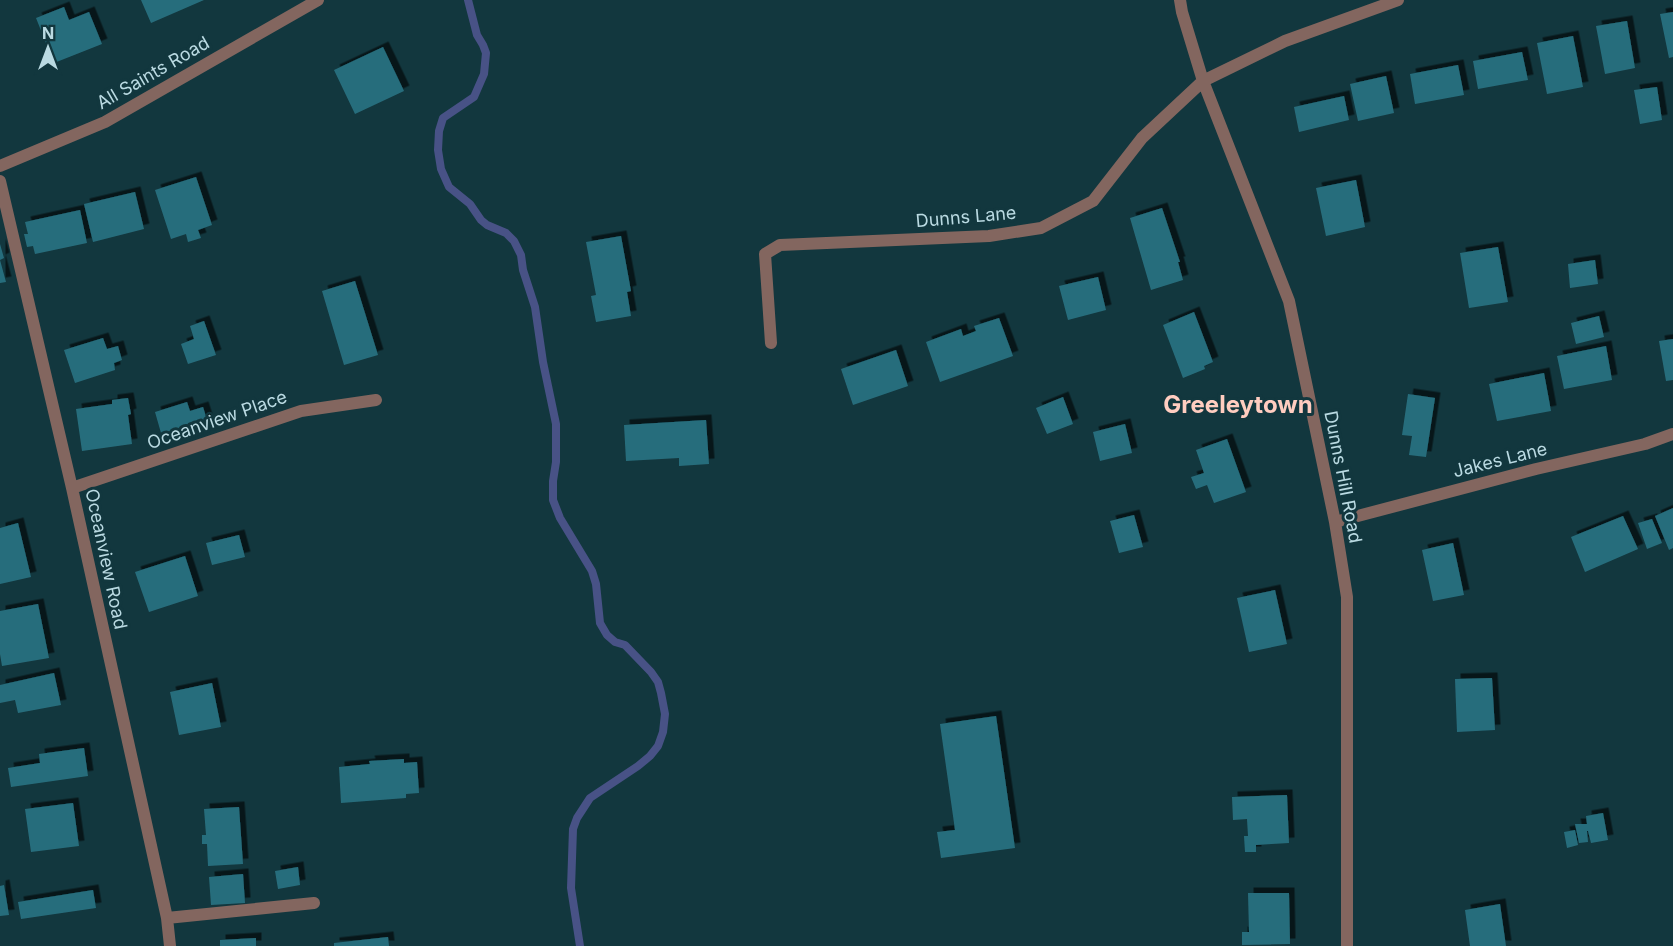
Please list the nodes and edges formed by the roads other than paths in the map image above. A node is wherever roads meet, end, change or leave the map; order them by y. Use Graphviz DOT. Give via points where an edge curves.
graph roads {
  1 [pos="318,0"];
  2 [pos="1180,0"];
  3 [pos="1398,0"];
  4 [pos="1203,81"];
  5 [pos="0,166"];
  6 [pos="0,181"];
  7 [pos="771,343"];
  8 [pos="376,400"];
  9 [pos="1673,434"];
  10 [pos="72,488"];
  11 [pos="1335,522"];
  12 [pos="314,903"];
  13 [pos="167,918"];
  14 [pos="170,946"];
  15 [pos="1347,946"];
  1 -- 5 [label="street, All Saints Road" via="105,122"];
  2 -- 4 [label="street, Dunns Hill Road"];
  3 -- 4 [label="street" via="1285,41"];
  4 -- 7 [label="street, Dunns Lane" via="1142,138 1093,201 1041,228 989,236 780,245 765,254"];
  4 -- 11 [label="street, Dunns Hill Road" via="1289,301"];
  6 -- 10 [label="street, Oceanview Road"];
  8 -- 10 [label="street, Oceanview Place" via="301,411"];
  9 -- 11 [label="street, Jakes Lane"];
  10 -- 13 [label="street, Oceanview Road"];
  11 -- 15 [label="street, Dunns Hill Road" via="1347,597"];
  12 -- 13 [label="street"];
  13 -- 14 [label="street, Oceanview Road"];
}
